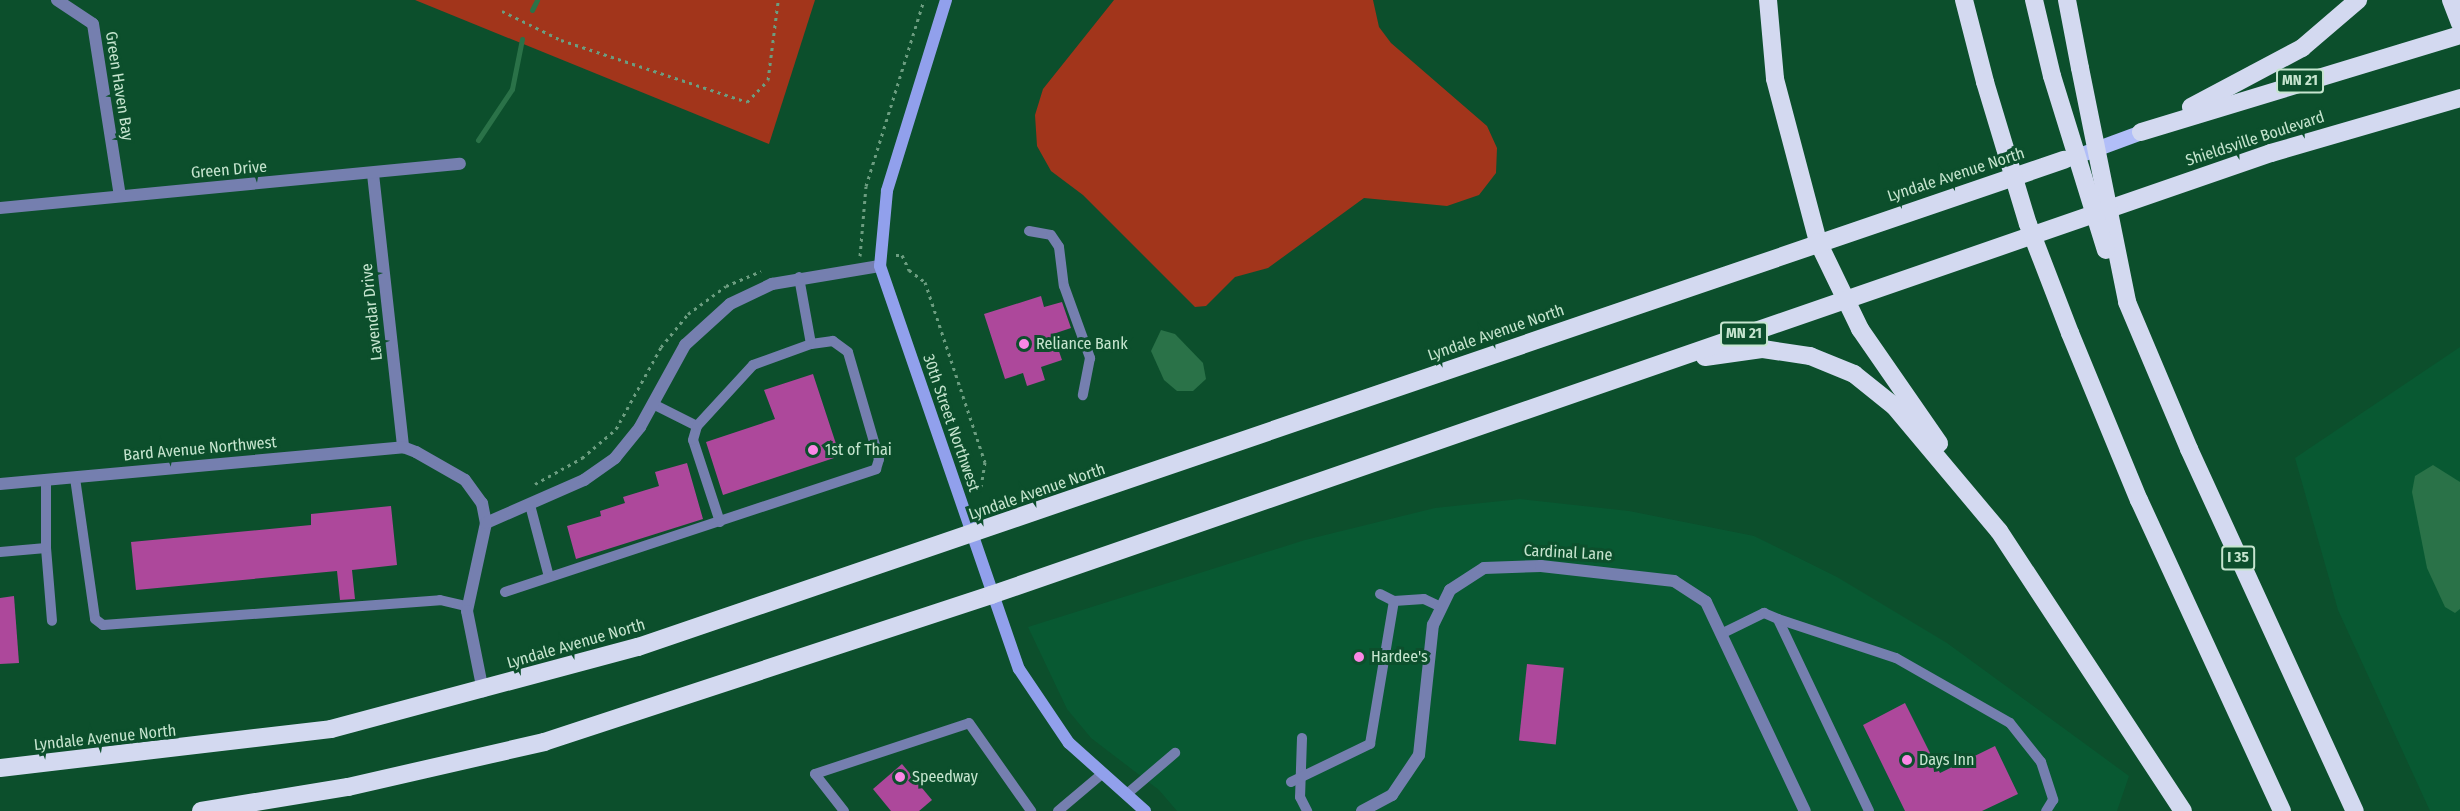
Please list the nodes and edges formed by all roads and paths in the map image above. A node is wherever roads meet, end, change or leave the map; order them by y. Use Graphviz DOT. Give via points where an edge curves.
graph roads {
  1 [pos="57,0"];
  2 [pos="924,0"];
  3 [pos="946,0"];
  4 [pos="1768,0"];
  5 [pos="1964,0"];
  6 [pos="2034,0"];
  7 [pos="2067,0"];
  8 [pos="2358,0"];
  9 [pos="2451,0"];
  10 [pos="778,2"];
  11 [pos="502,11"];
  12 [pos="2460,23"];
  13 [pos="2460,35"];
  14 [pos="2460,98"];
  15 [pos="2141,132"];
  16 [pos="2064,160"];
  17 [pos="460,164"];
  18 [pos="373,174"];
  19 [pos="120,196"];
  20 [pos="0,208"];
  21 [pos="1029,231"];
  22 [pos="1818,242"];
  23 [pos="880,261"];
  24 [pos="800,277"];
  25 [pos="1844,300"];
  26 [pos="2127,302"];
  27 [pos="811,344"];
  28 [pos="1644,368"];
  29 [pos="1083,395"];
  30 [pos="653,404"];
  31 [pos="697,426"];
  32 [pos="403,447"];
  33 [pos="75,478"];
  34 [pos="46,480"];
  35 [pos="0,484"];
  36 [pos="981,487"];
  37 [pos="530,505"];
  38 [pos="720,522"];
  39 [pos="486,523"];
  40 [pos="1999,531"];
  41 [pos="971,536"];
  42 [pos="46,548"];
  43 [pos="0,552"];
  44 [pos="549,578"];
  45 [pos="505,592"];
  46 [pos="1380,594"];
  47 [pos="991,596"];
  48 [pos="1394,601"];
  49 [pos="467,606"];
  50 [pos="1439,606"];
  51 [pos="1778,619"];
  52 [pos="52,621"];
  53 [pos="1723,633"];
  54 [pos="483,691"];
  55 [pos="1302,738"];
  56 [pos="1174,753"];
  57 [pos="0,768"];
  58 [pos="1102,774"];
  59 [pos="1296,780"];
  60 [pos="1128,793"];
  61 [pos="201,811"];
  62 [pos="844,811"];
  63 [pos="1031,811"];
  64 [pos="1058,811"];
  65 [pos="1145,811"];
  66 [pos="1307,811"];
  67 [pos="1362,811"];
  68 [pos="1805,811"];
  69 [pos="1869,811"];
  70 [pos="2046,811"];
  71 [pos="2183,811"];
  72 [pos="2282,811"];
  73 [pos="2355,811"];
  1 -- 19 [label="street, Green Haven Bay" via="93,24"];
  2 -- 23 [label="path" via="866,186 860,256"];
  3 -- 23 [label="street, 30th Street Northwest" via="889,183"];
  4 -- 22 [label="highway" via="1775,79"];
  5 -- 72 [label="highway, bridge" via="1984,82 2028,224 2070,333 2139,501"];
  6 -- 26 [label="highway, I 35, bridge" via="2096,224"];
  7 -- 26 [label="highway, bridge"];
  8 -- 15 [label="highway" via="2302,48"];
  9 -- 12 [label="highway"];
  10 -- 11 [label="path" via="768,80 747,102 561,40"];
  13 -- 15 [label="highway, MN 21"];
  14 -- 25 [label="highway, Shieldsville Boulevard / MN 21" via="2314,139"];
  15 -- 16 [label="main road, MN 21"];
  16 -- 22 [label="highway, Lyndale Avenue North"];
  17 -- 18 [label="street, Green Drive"];
  18 -- 19 [label="street, Green Drive"];
  18 -- 32 [label="street, Lavendar Drive"];
  19 -- 20 [label="street, Green Drive"];
  21 -- 29 [label="lane" via="1051,235 1059,247 1064,286 1089,358"];
  22 -- 25 [label="highway"];
  22 -- 41 [label="highway, Lyndale Avenue North"];
  23 -- 24 [label="street"];
  23 -- 36 [label="path" via="902,255 909,270 925,282 985,462"];
  23 -- 41 [label="street, 30th Street Northwest"];
  24 -- 27 [label="lane"];
  24 -- 30 [label="street" via="758,288 716,313 674,359"];
  25 -- 28 [label="highway, MN 21"];
  25 -- 40 [label="highway"];
  26 -- 73 [label="highway, I 35" via="2188,449"];
  27 -- 31 [label="lane" via="753,365"];
  27 -- 38 [label="lane" via="833,340 848,352 879,459 876,468"];
  28 -- 40 [label="highway" via="1763,349 1833,363 1894,406"];
  28 -- 47 [label="highway"];
  30 -- 31 [label="lane"];
  30 -- 37 [label="street" via="615,458 584,480"];
  31 -- 38 [label="lane" via="693,440"];
  32 -- 33 [label="street, Bard Avenue Northwest"];
  32 -- 39 [label="street" via="465,480 482,503"];
  33 -- 34 [label="street, Bard Avenue Northwest"];
  33 -- 49 [label="lane" via="95,619 103,626 440,600"];
  34 -- 35 [label="street, Bard Avenue Northwest"];
  34 -- 42 [label="lane"];
  37 -- 39 [label="street"];
  37 -- 44 [label="lane"];
  38 -- 44 [label="lane"];
  39 -- 49 [label="street"];
  40 -- 71 [label="highway"];
  41 -- 47 [label="street, 30th Street Northwest"];
  41 -- 54 [label="highway, Lyndale Avenue North" via="805,594"];
  42 -- 43 [label="lane"];
  42 -- 52 [label="lane"];
  44 -- 45 [label="lane"];
  46 -- 48 [label="lane"];
  47 -- 58 [label="street, 30th Street Northwest" via="1019,669 1044,711"];
  47 -- 61 [label="highway" via="533,745 348,787"];
  48 -- 50 [label="lane" via="1424,599"];
  48 -- 59 [label="lane" via="1373,738 1360,753"];
  49 -- 54 [label="street"];
  50 -- 53 [label="street, Cardinal Lane" via="1450,590 1484,568 1599,569 1674,581 1692,589 1706,602"];
  50 -- 67 [label="street" via="1419,755 1392,795"];
  51 -- 53 [label="lane" via="1764,613"];
  51 -- 69 [label="lane"];
  51 -- 70 [label="lane" via="1896,658 2010,723 2041,762 2053,800"];
  53 -- 68 [label="street, Cardinal Lane"];
  54 -- 57 [label="highway, Lyndale Avenue North" via="331,729"];
  55 -- 59 [label="lane"];
  56 -- 60 [label="lane"];
  58 -- 60 [label="street, 30th Street Northwest"];
  58 -- 64 [label="lane"];
  59 -- 66 [label="lane"];
  60 -- 65 [label="street, 30th Street Northwest"];
  62 -- 63 [label="lane" via="815,774 969,723"];
}
